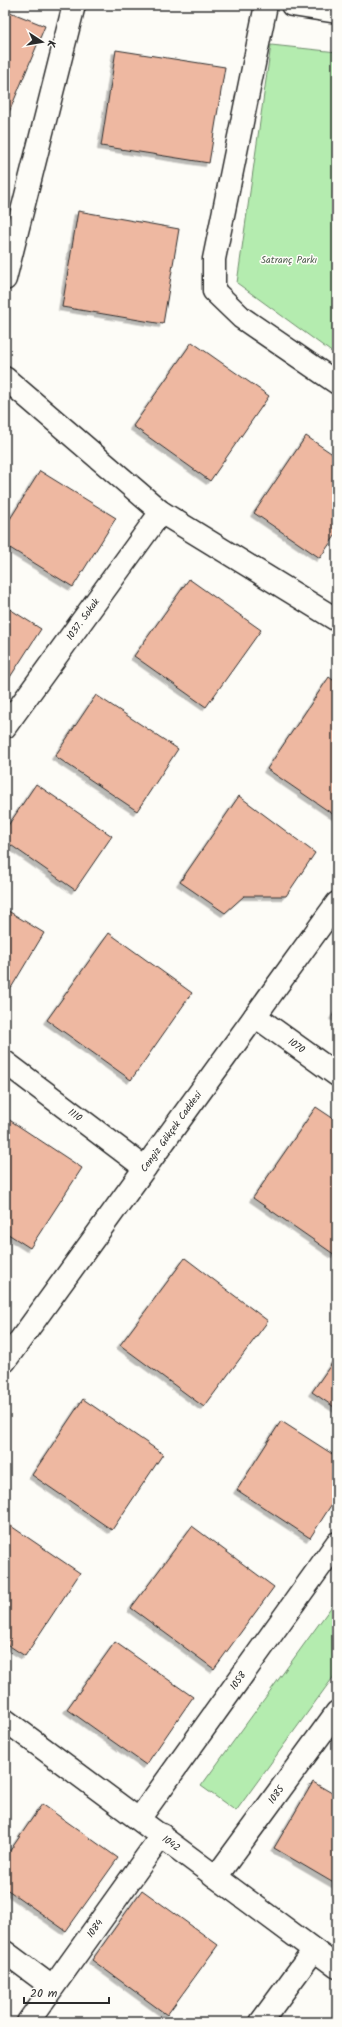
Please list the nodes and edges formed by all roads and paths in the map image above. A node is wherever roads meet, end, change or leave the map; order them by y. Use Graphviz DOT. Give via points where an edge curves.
graph roads {
  1 [pos="74,5"];
  2 [pos="266,5"];
  3 [pos="292,5"];
  4 [pos="337,12"];
  5 [pos="5,279"];
  6 [pos="5,378"];
  7 [pos="337,383"];
  8 [pos="161,512"];
  9 [pos="337,620"];
  10 [pos="5,727"];
  11 [pos="337,903"];
  12 [pos="255,1016"];
  13 [pos="5,1062"];
  14 [pos="337,1075"];
  15 [pos="145,1168"];
  16 [pos="5,1361"];
  17 [pos="337,1543"];
  18 [pos="337,1712"];
  19 [pos="5,1720"];
  20 [pos="139,1819"];
  21 [pos="162,1836"];
  22 [pos="216,1877"];
  23 [pos="314,1950"];
  24 [pos="5,1952"];
  25 [pos="337,1967"];
  26 [pos="52,1987"];
  27 [pos="28,2022"];
  28 [pos="261,2022"];
  1 -- 5 [label="street"];
  2 -- 7 [label="street" via="214,259 214,291 242,318"];
  3 -- 4 [label="street"];
  6 -- 8 [label="street"];
  8 -- 9 [label="street"];
  8 -- 10 [label="street, 1037. Sokak"];
  11 -- 12 [label="street, Cengiz Gökçek Caddesi"];
  12 -- 14 [label="street, 1070"];
  12 -- 15 [label="street, Cengiz Gökçek Caddesi"];
  13 -- 15 [label="street, 1110"];
  15 -- 16 [label="street, Cengiz Gökçek Caddesi"];
  17 -- 20 [label="street, 1058"];
  18 -- 22 [label="street, 1085"];
  19 -- 20 [label="street, 1042"];
  20 -- 21 [label="street, 1042"];
  21 -- 22 [label="street, 1042"];
  21 -- 26 [label="street, 1084"];
  22 -- 23 [label="street, 1042"];
  23 -- 25 [label="street, 1042"];
  23 -- 28 [label="street"];
  24 -- 26 [label="street"];
  26 -- 27 [label="street, 1084"];
}
